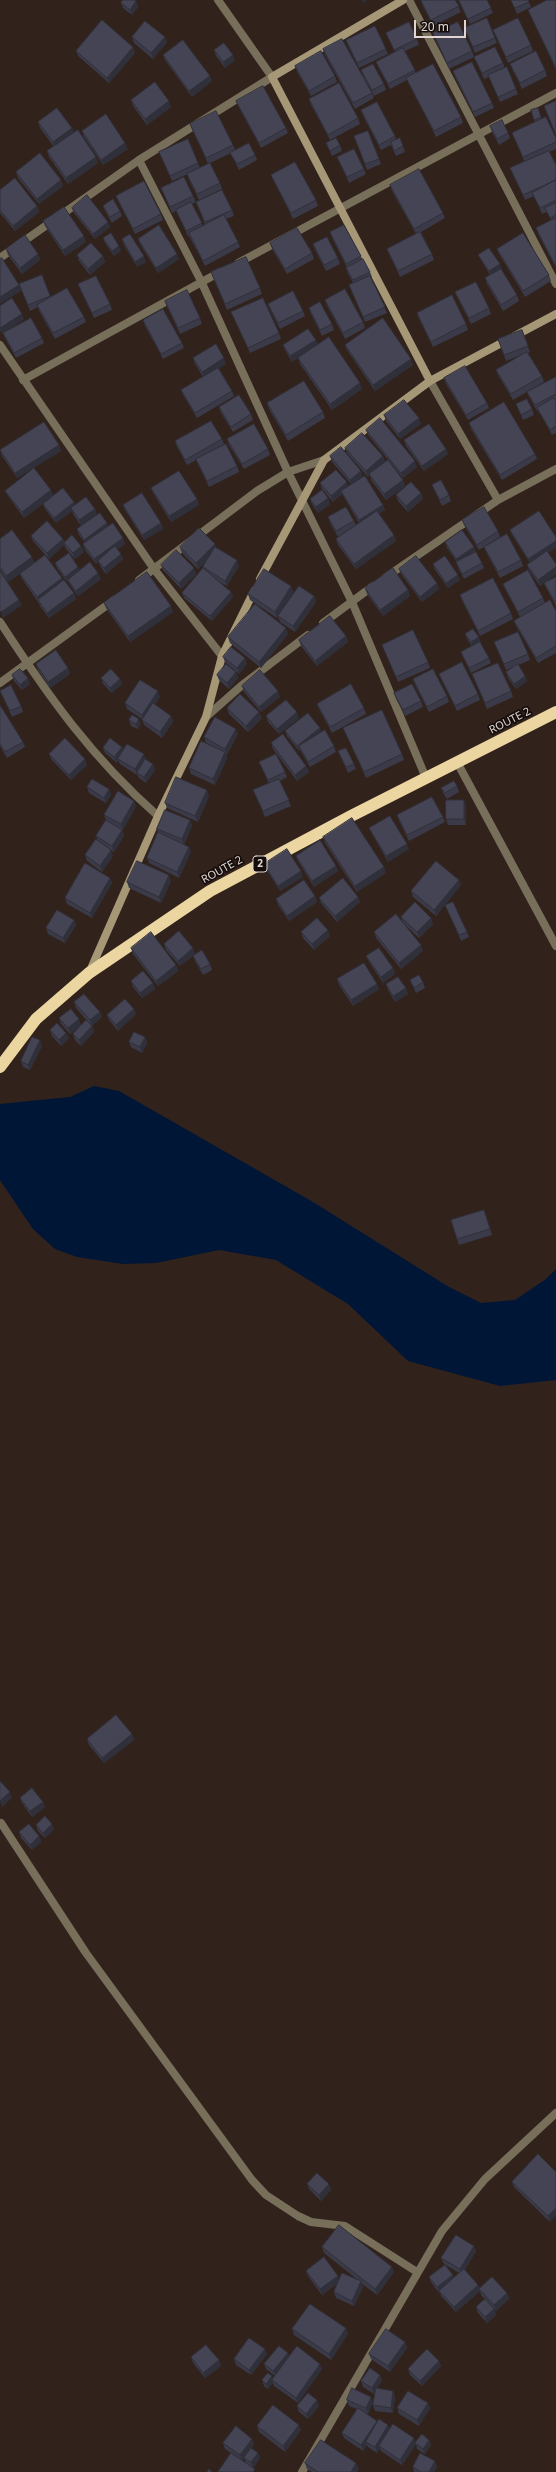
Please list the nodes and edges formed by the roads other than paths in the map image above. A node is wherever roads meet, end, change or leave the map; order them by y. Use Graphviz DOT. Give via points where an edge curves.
graph roads {
  1 [pos="218,0"];
  2 [pos="403,0"];
  3 [pos="409,0"];
  4 [pos="272,77"];
  5 [pos="556,93"];
  6 [pos="478,136"];
  7 [pos="140,160"];
  8 [pos="342,209"];
  9 [pos="0,258"];
  10 [pos="201,281"];
  11 [pos="556,284"];
  12 [pos="556,314"];
  13 [pos="0,345"];
  14 [pos="23,380"];
  15 [pos="430,381"];
  16 [pos="324,460"];
  17 [pos="556,469"];
  18 [pos="288,472"];
  19 [pos="498,500"];
  20 [pos="303,503"];
  21 [pos="154,569"];
  22 [pos="352,602"];
  23 [pos="0,622"];
  24 [pos="222,656"];
  25 [pos="26,663"];
  26 [pos="0,683"];
  27 [pos="556,712"];
  28 [pos="206,717"];
  29 [pos="457,762"];
  30 [pos="426,778"];
  31 [pos="158,816"];
  32 [pos="556,946"];
  33 [pos="89,973"];
  34 [pos="0,1067"];
  35 [pos="0,1823"];
  36 [pos="556,2112"];
  37 [pos="418,2272"];
  38 [pos="302,2472"];
  1 -- 4 [label="street"];
  2 -- 4 [label="street"];
  3 -- 6 [label="street"];
  4 -- 7 [label="street"];
  4 -- 8 [label="street"];
  5 -- 6 [label="street"];
  6 -- 8 [label="street"];
  6 -- 11 [label="street"];
  7 -- 9 [label="street"];
  7 -- 10 [label="street"];
  8 -- 10 [label="street"];
  8 -- 15 [label="street"];
  10 -- 14 [label="street"];
  10 -- 18 [label="street"];
  12 -- 15 [label="street"];
  13 -- 14 [label="street"];
  14 -- 21 [label="street"];
  15 -- 16 [label="street"];
  15 -- 19 [label="street"];
  16 -- 18 [label="street"];
  16 -- 20 [label="street"];
  17 -- 19 [label="street"];
  18 -- 20 [label="street"];
  18 -- 21 [label="street" via="226,513"];
  19 -- 22 [label="street" via="424,549"];
  20 -- 22 [label="street"];
  20 -- 24 [label="street" via="257,584"];
  21 -- 24 [label="street"];
  21 -- 25 [label="street"];
  22 -- 28 [label="street" via="240,686"];
  22 -- 30 [label="street"];
  23 -- 25 [label="street"];
  24 -- 28 [label="street"];
  25 -- 26 [label="street"];
  25 -- 31 [label="street" via="98,758 122,785"];
  27 -- 29 [label="highway, ROUTE 2 / 2"];
  28 -- 31 [label="street"];
  29 -- 30 [label="highway, ROUTE 2 / 2"];
  29 -- 32 [label="street"];
  30 -- 33 [label="highway, ROUTE 2 / 2" via="210,891"];
  31 -- 33 [label="street"];
  33 -- 34 [label="highway, ROUTE 2 / 2" via="36,1019"];
  35 -- 37 [label="street" via="86,1953 252,2180 266,2195 298,2216 311,2222 345,2226"];
  36 -- 37 [label="street" via="461,2205"];
  37 -- 38 [label="street"];
}
